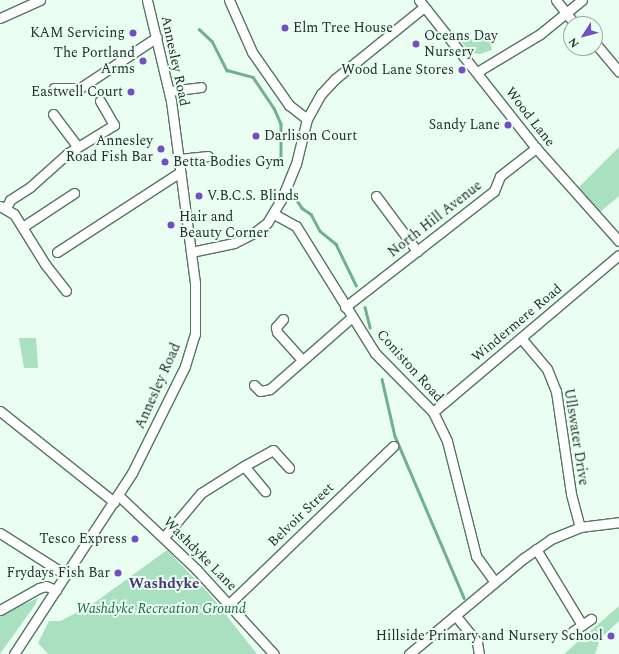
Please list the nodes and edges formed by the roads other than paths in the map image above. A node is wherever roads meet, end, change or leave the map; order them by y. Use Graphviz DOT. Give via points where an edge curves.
graph roads {
  1 [pos="40,0"];
  2 [pos="147,0"];
  3 [pos="229,0"];
  4 [pos="556,0"];
  5 [pos="582,0"];
  6 [pos="422,3"];
  7 [pos="566,13"];
  8 [pos="568,16"];
  9 [pos="0,18"];
  10 [pos="157,37"];
  11 [pos="603,52"];
  12 [pos="617,67"];
  13 [pos="477,72"];
  14 [pos="201,87"];
  15 [pos="54,88"];
  16 [pos="169,91"];
  17 [pos="100,101"];
  18 [pos="53,114"];
  19 [pos="307,119"];
  20 [pos="77,146"];
  21 [pos="536,148"];
  22 [pos="208,156"];
  23 [pos="179,159"];
  24 [pos="180,172"];
  25 [pos="74,193"];
  26 [pos="376,196"];
  27 [pos="3,207"];
  28 [pos="274,214"];
  29 [pos="24,226"];
  30 [pos="619,241"];
  31 [pos="417,251"];
  32 [pos="57,252"];
  33 [pos="191,252"];
  34 [pos="619,255"];
  35 [pos="66,291"];
  36 [pos="345,307"];
  37 [pos="352,317"];
  38 [pos="283,319"];
  39 [pos="521,338"];
  40 [pos="302,360"];
  41 [pos="254,385"];
  42 [pos="0,411"];
  43 [pos="433,412"];
  44 [pos="394,446"];
  45 [pos="244,466"];
  46 [pos="289,468"];
  47 [pos="265,492"];
  48 [pos="116,499"];
  49 [pos="619,522"];
  50 [pos="580,527"];
  51 [pos="0,533"];
  52 [pos="164,537"];
  53 [pos="536,549"];
  54 [pos="66,575"];
  55 [pos="495,582"];
  56 [pos="56,590"];
  57 [pos="229,604"];
  58 [pos="0,610"];
  59 [pos="455,615"];
  60 [pos="591,619"];
  61 [pos="582,625"];
  62 [pos="573,632"];
  63 [pos="14,654"];
  64 [pos="274,654"];
  65 [pos="409,654"];
  66 [pos="479,654"];
  1 -- 9 [label="street"];
  2 -- 10 [label="street, Annesley Road"];
  3 -- 19 [label="street" via="252,52 289,105"];
  4 -- 7 [label="street"];
  5 -- 7 [label="street"];
  6 -- 13 [label="street, Wood Lane"];
  6 -- 19 [label="street" via="329,84"];
  7 -- 8 [label="street"];
  7 -- 13 [label="street" via="540,34"];
  10 -- 15 [label="street" via="80,88"];
  10 -- 16 [label="street, Annesley Road"];
  11 -- 12 [label="street"];
  13 -- 21 [label="street, Wood Lane"];
  14 -- 16 [label="street"];
  16 -- 23 [label="street, Annesley Road"];
  17 -- 20 [label="street" via="114,125"];
  18 -- 20 [label="street"];
  19 -- 28 [label="street" via="296,164"];
  20 -- 27 [label="street"];
  21 -- 30 [label="street, Wood Lane"];
  21 -- 31 [label="street, North Hill Avenue" via="500,176 494,191"];
  22 -- 23 [label="street"];
  23 -- 24 [label="street, Annesley Road"];
  24 -- 32 [label="street"];
  24 -- 33 [label="street, Annesley Road"];
  25 -- 29 [label="street"];
  26 -- 31 [label="street"];
  27 -- 29 [label="street"];
  28 -- 33 [label="street" via="259,230 239,241"];
  28 -- 36 [label="street, Coniston Road" via="296,226"];
  29 -- 35 [label="street" via="45,264"];
  31 -- 36 [label="street, North Hill Avenue"];
  33 -- 48 [label="street, Annesley Road" via="197,304 192,347 155,429"];
  34 -- 39 [label="street, Windermere Road"];
  36 -- 37 [label="street, Coniston Road"];
  37 -- 40 [label="street"];
  37 -- 43 [label="street, Coniston Road" via="375,353"];
  38 -- 40 [label="street" via="276,327 277,332"];
  39 -- 43 [label="street, Windermere Road"];
  39 -- 50 [label="street, Ullswater Drive" via="546,369 556,391 571,494"];
  40 -- 41 [label="street" via="270,389 260,390"];
  42 -- 48 [label="street, Washdyke Lane"];
  43 -- 55 [label="street, Coniston Road" via="447,441 476,556"];
  44 -- 57 [label="street, Belvoir Street"];
  45 -- 46 [label="street" via="273,450"];
  45 -- 47 [label="street"];
  45 -- 52 [label="street" via="201,493"];
  48 -- 52 [label="street, Washdyke Lane"];
  48 -- 54 [label="street, Annesley Road"];
  49 -- 50 [label="street"];
  50 -- 53 [label="street" via="563,533"];
  51 -- 54 [label="street"];
  52 -- 57 [label="street, Washdyke Lane"];
  53 -- 55 [label="street"];
  53 -- 61 [label="street"];
  54 -- 56 [label="street, Annesley Road"];
  55 -- 59 [label="street"];
  56 -- 58 [label="street" via="46,586 39,588"];
  56 -- 63 [label="street, Annesley Road"];
  57 -- 64 [label="street, Washdyke Lane"];
  59 -- 65 [label="street"];
  59 -- 66 [label="street" via="477,642"];
  60 -- 61 [label="street"];
  61 -- 62 [label="street"];
}
